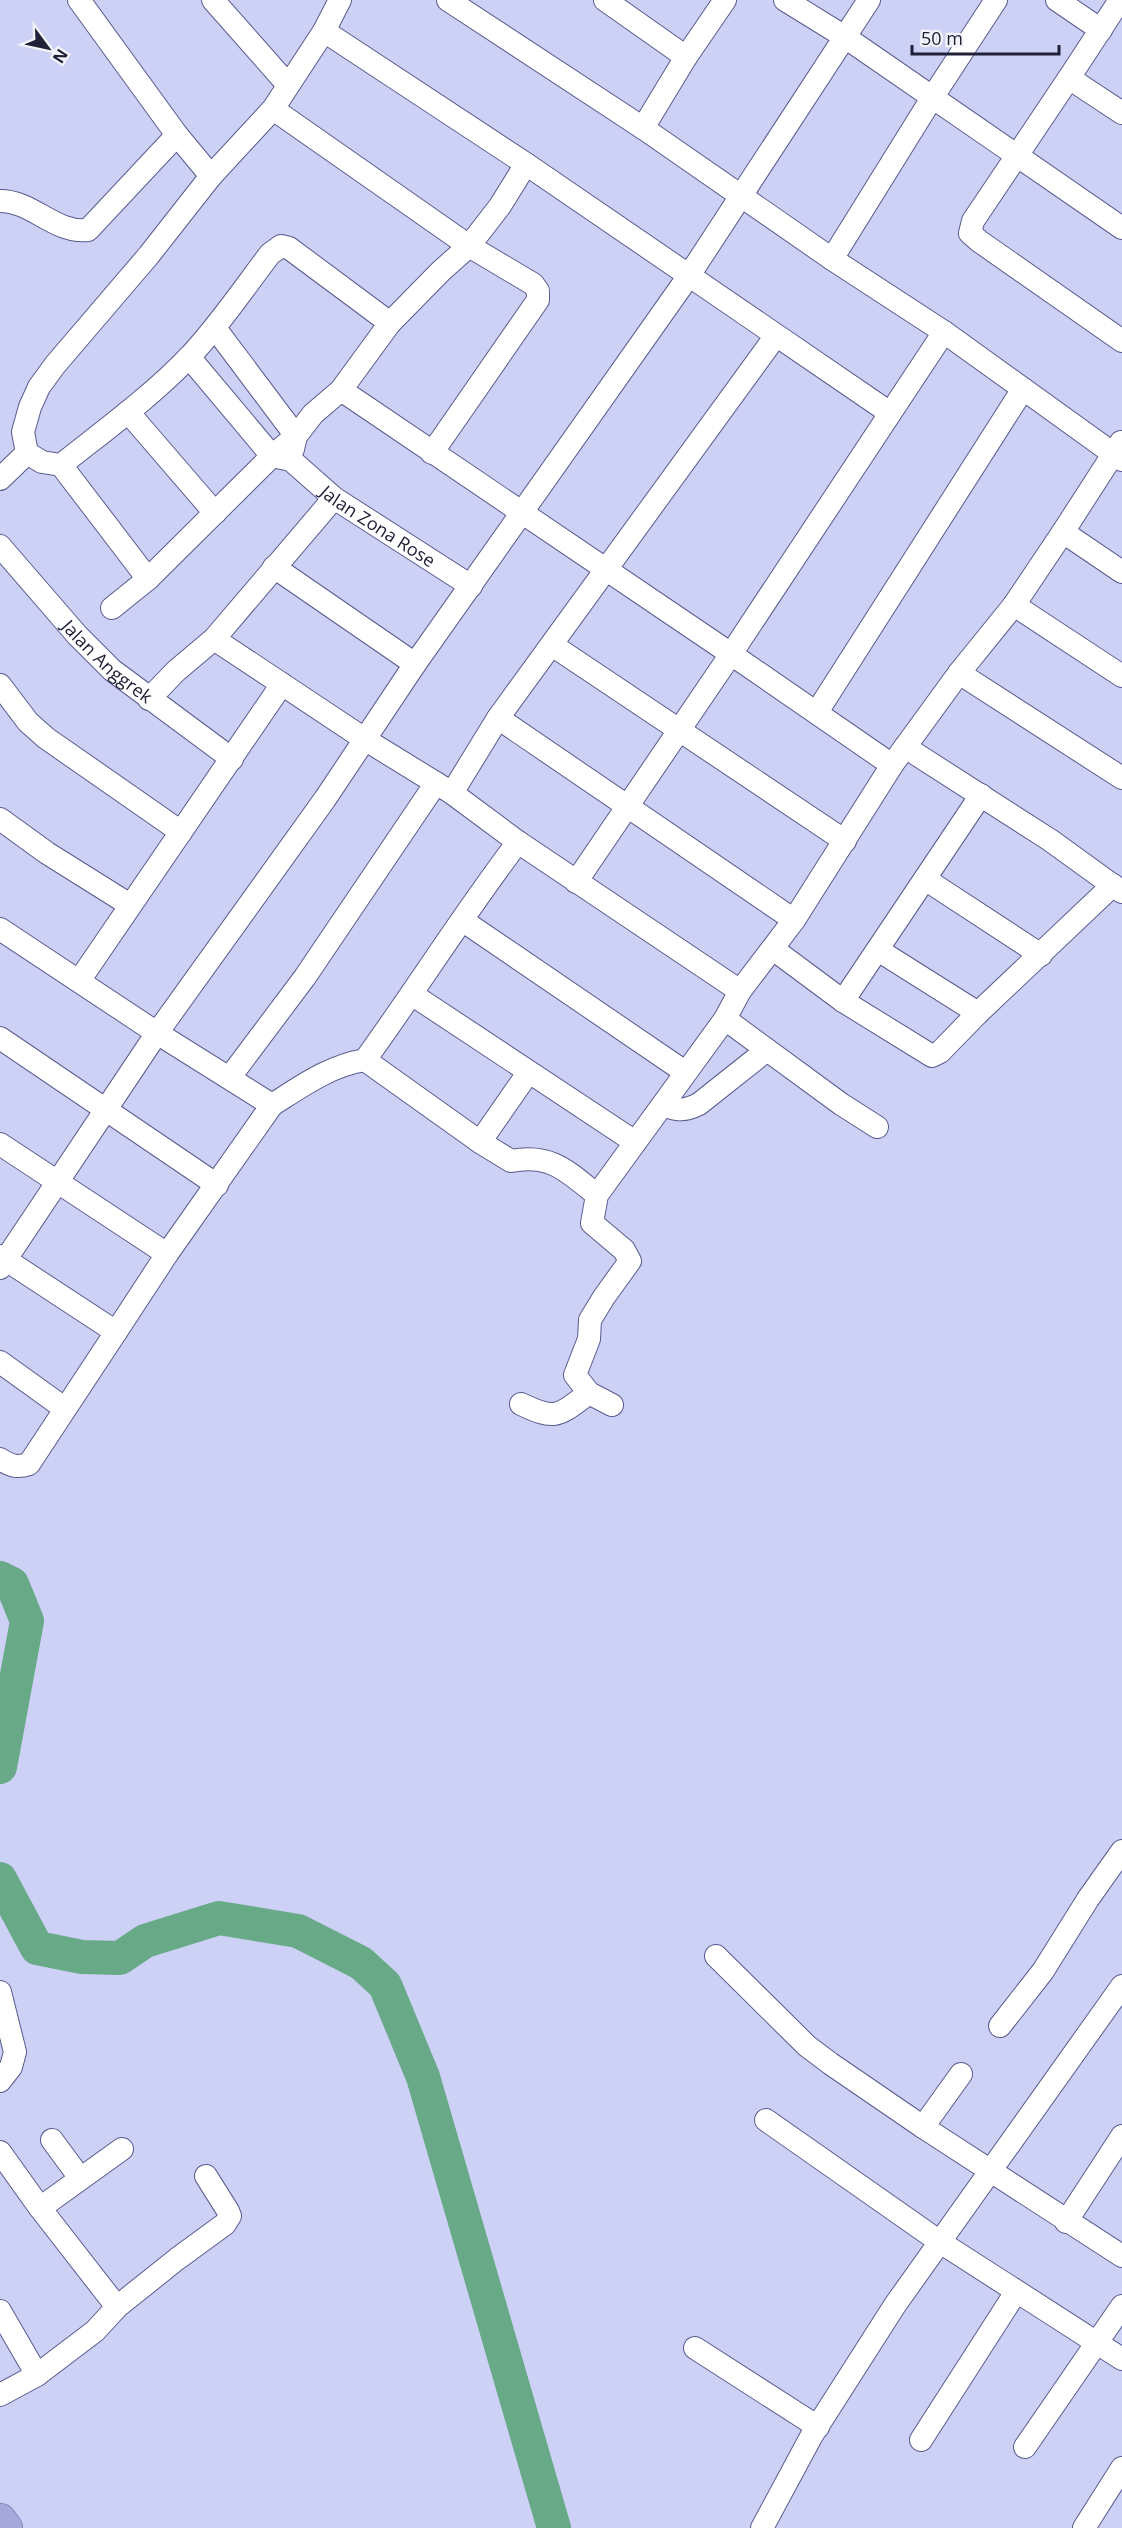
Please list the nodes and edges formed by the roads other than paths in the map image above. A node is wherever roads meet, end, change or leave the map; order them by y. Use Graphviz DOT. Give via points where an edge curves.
graph roads {
  1 [pos="79,0"];
  2 [pos="213,0"];
  3 [pos="340,0"];
  4 [pos="605,0"];
  5 [pos="724,0"];
  6 [pos="785,0"];
  7 [pos="869,0"];
  8 [pos="996,0"];
  9 [pos="1057,0"];
  10 [pos="1120,0"];
  11 [pos="451,1"];
  12 [pos="1101,30"];
  13 [pos="324,32"];
  14 [pos="845,37"];
  15 [pos="686,57"];
  16 [pos="1069,78"];
  17 [pos="288,85"];
  18 [pos="932,98"];
  19 [pos="273,109"];
  20 [pos="1122,113"];
  21 [pos="643,128"];
  22 [pos="177,135"];
  23 [pos="1017,157"];
  24 [pos="526,164"];
  25 [pos="211,176"];
  26 [pos="741,196"];
  27 [pos="0,201"];
  28 [pos="1122,228"];
  29 [pos="469,246"];
  30 [pos="832,259"];
  31 [pos="688,277"];
  32 [pos="390,323"];
  33 [pos="215,328"];
  34 [pos="944,332"];
  35 [pos="775,337"];
  36 [pos="1122,341"];
  37 [pos="189,357"];
  38 [pos="1023,389"];
  39 [pos="341,390"];
  40 [pos="128,412"];
  41 [pos="890,413"];
  42 [pos="296,436"];
  43 [pos="1119,452"];
  44 [pos="27,453"];
  45 [pos="432,453"];
  46 [pos="281,458"];
  47 [pos="61,465"];
  48 [pos="0,478"];
  49 [pos="334,498"];
  50 [pos="215,513"];
  51 [pos="522,513"];
  52 [pos="1063,532"];
  53 [pos="0,546"];
  54 [pos="274,567"];
  55 [pos="606,569"];
  56 [pos="1122,572"];
  57 [pos="148,579"];
  58 [pos="471,586"];
  59 [pos="1014,605"];
  60 [pos="111,608"];
  61 [pos="214,639"];
  62 [pos="552,645"];
  63 [pos="731,654"];
  64 [pos="415,663"];
  65 [pos="959,673"];
  66 [pos="1122,676"];
  67 [pos="282,684"];
  68 [pos="0,685"];
  69 [pos="149,699"];
  70 [pos="817,712"];
  71 [pos="498,718"];
  72 [pos="678,732"];
  73 [pos="366,740"];
  74 [pos="898,756"];
  75 [pos="232,759"];
  76 [pos="1122,778"];
  77 [pos="444,788"];
  78 [pos="981,795"];
  79 [pos="627,806"];
  80 [pos="2,826"];
  81 [pos="181,832"];
  82 [pos="845,841"];
  83 [pos="518,842"];
  84 [pos="925,879"];
  85 [pos="576,882"];
  86 [pos="1118,888"];
  87 [pos="130,905"];
  88 [pos="462,920"];
  89 [pos="794,920"];
  90 [pos="0,929"];
  91 [pos="773,949"];
  92 [pos="878,950"];
  93 [pos="1041,955"];
  94 [pos="79,981"];
  95 [pos="740,991"];
  96 [pos="412,995"];
  97 [pos="843,1001"];
  98 [pos="978,1013"];
  99 [pos="725,1018"];
  100 [pos="157,1033"];
  101 [pos="0,1038"];
  102 [pos="767,1050"];
  103 [pos="365,1060"];
  104 [pos="685,1072"];
  105 [pos="528,1073"];
  106 [pos="230,1077"];
  107 [pos="272,1105"];
  108 [pos="663,1105"];
  109 [pos="106,1109"];
  110 [pos="877,1127"];
  111 [pos="480,1142"];
  112 [pos="635,1142"];
  113 [pos="0,1144"];
  114 [pos="56,1183"];
  115 [pos="216,1185"];
  116 [pos="597,1195"];
  117 [pos="167,1254"];
  118 [pos="2,1261"];
  119 [pos="116,1332"];
  120 [pos="0,1362"];
  121 [pos="589,1393"];
  122 [pos="520,1404"];
  123 [pos="612,1405"];
  124 [pos="64,1408"];
  125 [pos="0,1460"];
  126 [pos="1122,1851"];
  127 [pos="716,1956"];
  128 [pos="1122,1986"];
  129 [pos="0,1992"];
  130 [pos="1000,2026"];
  131 [pos="961,2074"];
  132 [pos="0,2081"];
  133 [pos="766,2120"];
  134 [pos="923,2127"];
  135 [pos="1122,2136"];
  136 [pos="52,2140"];
  137 [pos="122,2149"];
  138 [pos="6,2161"];
  139 [pos="990,2169"];
  140 [pos="206,2176"];
  141 [pos="80,2178"];
  142 [pos="40,2208"];
  143 [pos="1066,2222"];
  144 [pos="939,2242"];
  145 [pos="1122,2256"];
  146 [pos="1016,2292"];
  147 [pos="1121,2305"];
  148 [pos="117,2307"];
  149 [pos="0,2311"];
  150 [pos="1096,2342"];
  151 [pos="695,2348"];
  152 [pos="1122,2358"];
  153 [pos="37,2375"];
  154 [pos="0,2396"];
  155 [pos="818,2427"];
  156 [pos="921,2440"];
  157 [pos="1025,2447"];
  158 [pos="1122,2468"];
  159 [pos="0,2520"];
  160 [pos="6,2528"];
  161 [pos="762,2528"];
  162 [pos="1084,2528"];
  1 -- 22 [label="street"];
  2 -- 17 [label="street"];
  3 -- 13 [label="street"];
  4 -- 15 [label="street"];
  5 -- 15 [label="street"];
  6 -- 14 [label="street"];
  7 -- 14 [label="street"];
  8 -- 18 [label="street"];
  9 -- 12 [label="street"];
  10 -- 12 [label="street"];
  11 -- 21 [label="street"];
  12 -- 16 [label="street"];
  13 -- 17 [label="street"];
  13 -- 24 [label="street"];
  14 -- 18 [label="street"];
  14 -- 26 [label="street"];
  15 -- 21 [label="street"];
  16 -- 20 [label="street"];
  16 -- 23 [label="street"];
  17 -- 19 [label="street"];
  18 -- 23 [label="street"];
  18 -- 30 [label="street"];
  19 -- 25 [label="street"];
  19 -- 29 [label="street"];
  21 -- 26 [label="street"];
  22 -- 25 [label="street"];
  22 -- 27 [label="street" via="88,230 69,229 12,201"];
  23 -- 28 [label="street"];
  23 -- 36 [label="street" via="973,221 970,233"];
  24 -- 29 [label="street"];
  24 -- 31 [label="street"];
  25 -- 44 [label="street" via="39,387 23,432"];
  26 -- 30 [label="street"];
  26 -- 31 [label="street"];
  29 -- 32 [label="street"];
  29 -- 45 [label="street" via="533,284 538,300"];
  30 -- 34 [label="street"];
  31 -- 35 [label="street"];
  31 -- 51 [label="street"];
  32 -- 33 [label="street" via="281,246 270,254"];
  32 -- 39 [label="street"];
  33 -- 37 [label="street"];
  33 -- 42 [label="street"];
  34 -- 38 [label="street"];
  34 -- 41 [label="street"];
  35 -- 41 [label="street"];
  35 -- 55 [label="street"];
  37 -- 40 [label="street"];
  37 -- 46 [label="street, Jalan Zona Rose"];
  38 -- 43 [label="street"];
  38 -- 70 [label="street"];
  39 -- 42 [label="street" via="313,414"];
  39 -- 45 [label="street"];
  40 -- 47 [label="street"];
  40 -- 50 [label="street"];
  41 -- 63 [label="street"];
  42 -- 46 [label="street"];
  43 -- 52 [label="street"];
  44 -- 47 [label="street" via="42,462"];
  44 -- 48 [label="street"];
  45 -- 51 [label="street"];
  46 -- 49 [label="street, Jalan Zona Rose"];
  46 -- 50 [label="street"];
  47 -- 57 [label="street"];
  49 -- 54 [label="street"];
  49 -- 58 [label="street, Jalan Zona Rose"];
  50 -- 57 [label="street"];
  51 -- 55 [label="street"];
  51 -- 58 [label="street"];
  52 -- 56 [label="street"];
  52 -- 59 [label="street"];
  53 -- 69 [label="street, Jalan Anggrek" via="77,635"];
  54 -- 61 [label="street"];
  54 -- 64 [label="street"];
  55 -- 62 [label="street"];
  55 -- 63 [label="street"];
  57 -- 60 [label="street"];
  58 -- 64 [label="street"];
  59 -- 65 [label="street"];
  59 -- 66 [label="street"];
  61 -- 67 [label="street"];
  61 -- 69 [label="street"];
  62 -- 71 [label="street"];
  62 -- 72 [label="street"];
  63 -- 70 [label="street"];
  63 -- 72 [label="street"];
  64 -- 73 [label="street"];
  65 -- 74 [label="street"];
  65 -- 76 [label="street"];
  67 -- 73 [label="street"];
  67 -- 75 [label="street"];
  68 -- 81 [label="street" via="28,722 46,738"];
  69 -- 75 [label="street, Jalan Anggrek"];
  70 -- 74 [label="street"];
  71 -- 77 [label="street"];
  71 -- 79 [label="street"];
  72 -- 79 [label="street"];
  72 -- 82 [label="street"];
  73 -- 77 [label="street"];
  73 -- 100 [label="street"];
  74 -- 78 [label="street"];
  74 -- 82 [label="street"];
  75 -- 81 [label="street"];
  77 -- 83 [label="street"];
  77 -- 106 [label="street"];
  78 -- 84 [label="street"];
  78 -- 86 [label="street"];
  79 -- 85 [label="street"];
  79 -- 89 [label="street"];
  80 -- 87 [label="street"];
  81 -- 87 [label="street"];
  82 -- 89 [label="street"];
  83 -- 85 [label="street"];
  83 -- 88 [label="street"];
  84 -- 92 [label="street"];
  84 -- 93 [label="street"];
  85 -- 95 [label="street"];
  86 -- 93 [label="street"];
  87 -- 94 [label="street"];
  88 -- 96 [label="street"];
  88 -- 104 [label="street"];
  89 -- 91 [label="street"];
  90 -- 94 [label="street"];
  91 -- 95 [label="street"];
  91 -- 97 [label="street"];
  92 -- 97 [label="street"];
  92 -- 98 [label="street"];
  93 -- 98 [label="street"];
  94 -- 100 [label="street"];
  95 -- 99 [label="street"];
  96 -- 103 [label="street"];
  96 -- 105 [label="street"];
  97 -- 98 [label="street" via="932,1056"];
  99 -- 102 [label="street"];
  99 -- 104 [label="street"];
  100 -- 106 [label="street"];
  100 -- 109 [label="street"];
  101 -- 109 [label="street"];
  102 -- 108 [label="street" via="699,1104 687,1110"];
  102 -- 110 [label="street"];
  103 -- 107 [label="street" via="320,1074"];
  103 -- 111 [label="street"];
  104 -- 108 [label="street"];
  105 -- 111 [label="street"];
  105 -- 112 [label="street"];
  106 -- 107 [label="street"];
  107 -- 115 [label="street"];
  108 -- 112 [label="street"];
  109 -- 114 [label="street"];
  109 -- 115 [label="street"];
  111 -- 116 [label="street" via="511,1161 544,1159 558,1165"];
  112 -- 116 [label="street"];
  113 -- 114 [label="street"];
  114 -- 117 [label="street"];
  114 -- 118 [label="street"];
  115 -- 117 [label="street"];
  116 -- 121 [label="street" via="592,1223 624,1250 630,1261 590,1320 589,1339 575,1375"];
  117 -- 119 [label="street"];
  118 -- 119 [label="street"];
  119 -- 124 [label="street"];
  120 -- 124 [label="street"];
  121 -- 122 [label="street" via="563,1413 545,1415"];
  121 -- 123 [label="street"];
  124 -- 125 [label="street" via="29,1464 11,1466"];
  126 -- 130 [label="street" via="1043,1971"];
  127 -- 134 [label="street" via="807,2046"];
  128 -- 139 [label="street"];
  129 -- 132 [label="street" via="15,2052 11,2067"];
  131 -- 134 [label="street"];
  133 -- 144 [label="street"];
  134 -- 139 [label="street"];
  135 -- 143 [label="street"];
  136 -- 141 [label="street"];
  137 -- 141 [label="street"];
  138 -- 142 [label="street"];
  139 -- 143 [label="street"];
  139 -- 144 [label="street"];
  140 -- 148 [label="street" via="230,2216 225,2224"];
  141 -- 142 [label="street"];
  142 -- 148 [label="street"];
  143 -- 145 [label="street"];
  144 -- 146 [label="street"];
  144 -- 155 [label="street"];
  146 -- 150 [label="street"];
  146 -- 156 [label="street"];
  147 -- 150 [label="street"];
  148 -- 153 [label="street" via="95,2331"];
  149 -- 153 [label="street"];
  150 -- 152 [label="street"];
  150 -- 157 [label="street"];
  151 -- 155 [label="street"];
  153 -- 154 [label="street"];
  155 -- 161 [label="street"];
  158 -- 162 [label="street"];
  159 -- 160 [label="highway"];
}
